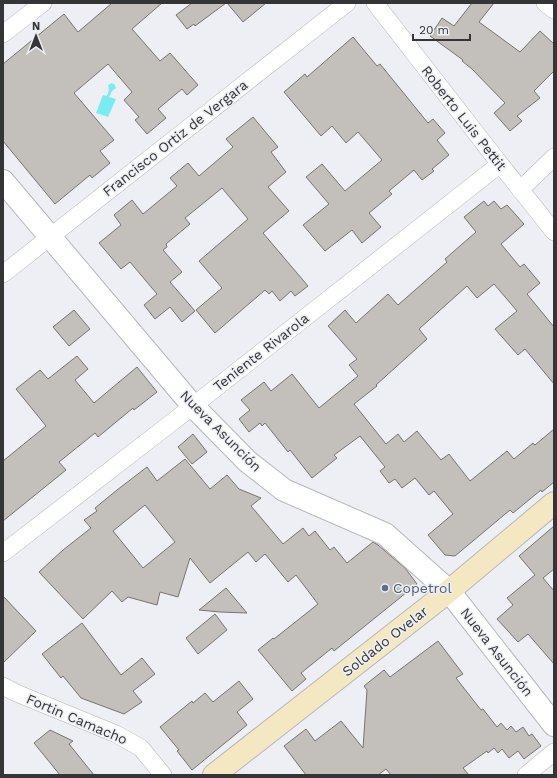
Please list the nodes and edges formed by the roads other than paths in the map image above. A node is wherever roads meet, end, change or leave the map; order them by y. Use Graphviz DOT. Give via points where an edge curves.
graph roads {
  1 [pos="43,3"];
  2 [pos="347,3"];
  3 [pos="375,3"];
  4 [pos="545,3"];
  5 [pos="554,10"];
  6 [pos="3,34"];
  7 [pos="554,157"];
  8 [pos="500,164"];
  9 [pos="3,181"];
  10 [pos="520,190"];
  11 [pos="554,232"];
  12 [pos="50,236"];
  13 [pos="3,274"];
  14 [pos="193,406"];
  15 [pos="554,504"];
  16 [pos="3,553"];
  17 [pos="449,591"];
  18 [pos="3,686"];
  19 [pos="554,725"];
  20 [pos="554,752"];
  21 [pos="163,775"];
  22 [pos="214,775"];
  23 [pos="526,775"];
  1 -- 6 [label="street"];
  2 -- 12 [label="street, Francisco Ortiz de Vergara"];
  3 -- 8 [label="street, Roberto Luis Pettit"];
  4 -- 5 [label="street"];
  7 -- 10 [label="street"];
  8 -- 10 [label="street, Roberto Luis Pettit"];
  8 -- 14 [label="street, Teniente Rivarola"];
  9 -- 12 [label="street, Nueva Asunción"];
  10 -- 11 [label="street, Roberto Luis Pettit"];
  12 -- 13 [label="street, Francisco Ortiz de Vergara"];
  12 -- 14 [label="street, Nueva Asunción"];
  14 -- 16 [label="street, Teniente Rivarola"];
  14 -- 17 [label="street, Nueva Asunción" via="247,461 284,490 385,534"];
  15 -- 17 [label="main road, Soldado Ovelar"];
  17 -- 19 [label="street, Nueva Asunción"];
  17 -- 22 [label="main road, Soldado Ovelar"];
  18 -- 21 [label="street, Fortin Camacho" via="122,737 140,748"];
  20 -- 23 [label="street"];
}
